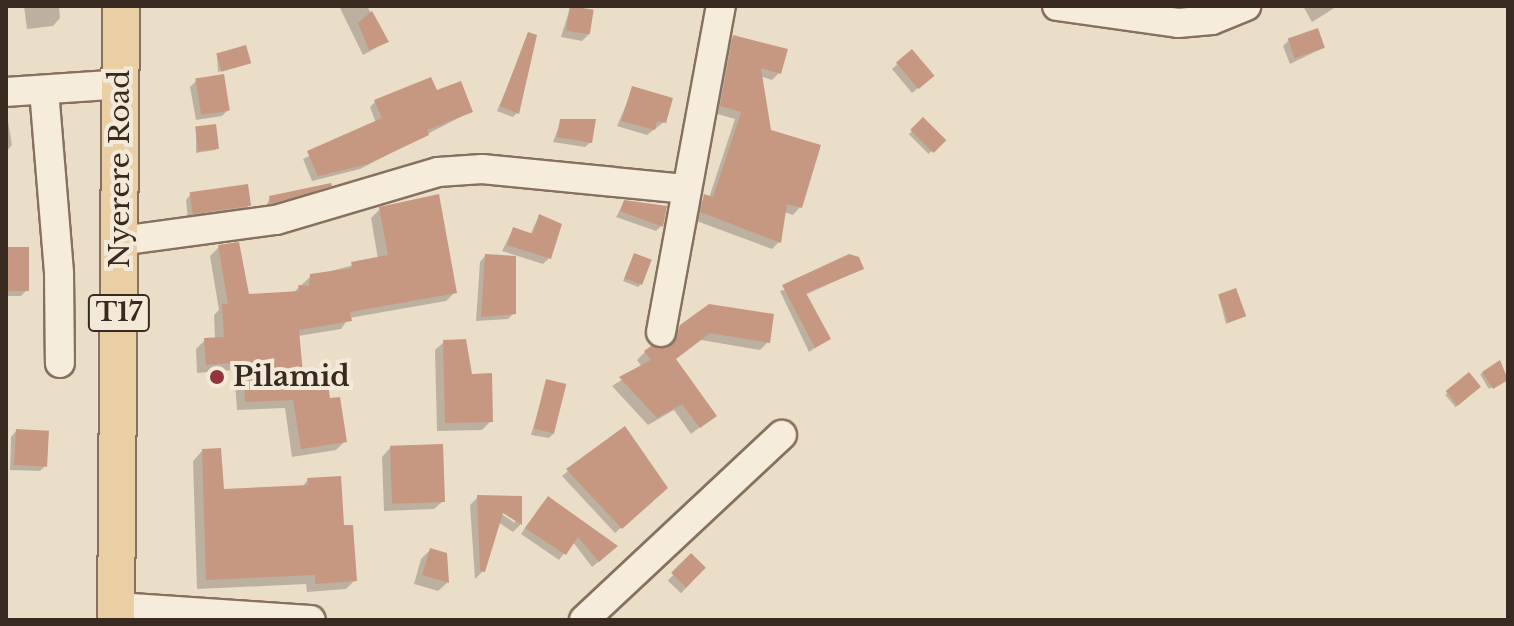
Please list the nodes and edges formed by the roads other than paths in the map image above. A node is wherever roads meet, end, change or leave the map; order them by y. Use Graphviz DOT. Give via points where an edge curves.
graph roads {
  1 [pos="121,6"];
  2 [pos="721,6"];
  3 [pos="1057,6"];
  4 [pos="1246,6"];
  5 [pos="122,84"];
  6 [pos="44,90"];
  7 [pos="6,92"];
  8 [pos="687,189"];
  9 [pos="120,241"];
  10 [pos="661,332"];
  11 [pos="60,363"];
  12 [pos="782,435"];
  13 [pos="116,614"];
  14 [pos="311,620"];
  15 [pos="584,620"];
  1 -- 5 [label="main road, Nyerere Road / T17"];
  2 -- 8 [label="street"];
  3 -- 4 [label="street" via="1178,23 1212,20"];
  5 -- 6 [label="street"];
  5 -- 9 [label="main road, Nyerere Road / T17"];
  6 -- 7 [label="street"];
  6 -- 11 [label="street" via="58,260"];
  8 -- 9 [label="street" via="482,169 438,172 276,220"];
  8 -- 10 [label="street"];
  9 -- 13 [label="main road, Nyerere Road / T17"];
  12 -- 15 [label="street"];
  13 -- 14 [label="street"];
}
